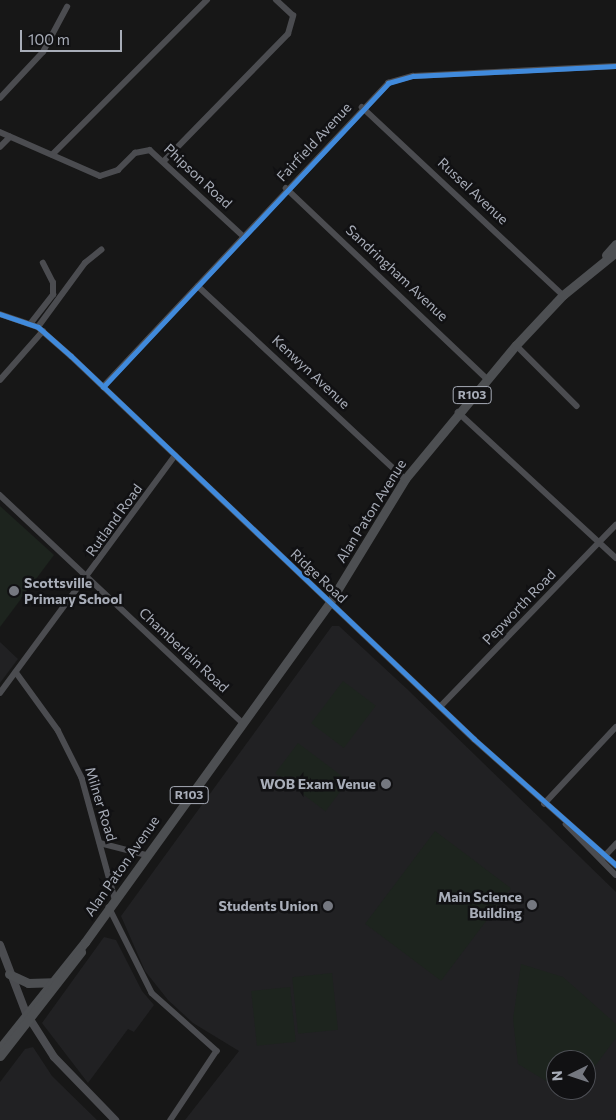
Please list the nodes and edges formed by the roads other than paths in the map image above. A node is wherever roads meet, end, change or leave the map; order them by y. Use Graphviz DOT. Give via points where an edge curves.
graph roads {
  1 [pos="207,0"];
  2 [pos="276,0"];
  3 [pos="67,7"];
  4 [pos="616,66"];
  5 [pos="0,98"];
  6 [pos="362,107"];
  7 [pos="0,132"];
  8 [pos="10,137"];
  9 [pos="0,147"];
  10 [pos="52,155"];
  11 [pos="165,160"];
  12 [pos="286,188"];
  13 [pos="242,234"];
  14 [pos="616,244"];
  15 [pos="101,250"];
  16 [pos="616,252"];
  17 [pos="601,261"];
  18 [pos="43,263"];
  19 [pos="198,286"];
  20 [pos="563,295"];
  21 [pos="0,314"];
  22 [pos="31,324"];
  23 [pos="40,329"];
  24 [pos="516,345"];
  25 [pos="487,379"];
  26 [pos="0,380"];
  27 [pos="103,387"];
  28 [pos="577,406"];
  29 [pos="458,412"];
  30 [pos="175,456"];
  31 [pos="404,479"];
  32 [pos="0,495"];
  33 [pos="616,524"];
  34 [pos="599,541"];
  35 [pos="616,558"];
  36 [pos="88,579"];
  37 [pos="330,602"];
  38 [pos="16,672"];
  39 [pos="0,693"];
  40 [pos="440,707"];
  41 [pos="241,721"];
  42 [pos="616,727"];
  43 [pos="544,804"];
  44 [pos="565,822"];
  45 [pos="100,843"];
  46 [pos="616,844"];
  47 [pos="146,855"];
  48 [pos="606,855"];
  49 [pos="600,861"];
  50 [pos="616,865"];
  51 [pos="616,875"];
  52 [pos="112,903"];
  53 [pos="85,942"];
  54 [pos="0,946"];
  55 [pos="9,974"];
  56 [pos="52,982"];
  57 [pos="28,1016"];
  58 [pos="0,1048"];
  59 [pos="0,1056"];
  60 [pos="115,1120"];
  61 [pos="171,1120"];
  1 -- 10 [label="street"];
  2 -- 11 [label="street" via="293,16 288,34"];
  3 -- 5 [label="street" via="43,52"];
  4 -- 6 [label="street, Fairfield Avenue" via="400,78 380,88"];
  6 -- 12 [label="street, Fairfield Avenue"];
  6 -- 20 [label="street, Russel Avenue"];
  7 -- 8 [label="street, Phipson Road"];
  8 -- 9 [label="street"];
  8 -- 10 [label="street, Phipson Road"];
  10 -- 11 [label="street, Phipson Road" via="100,176 113,174 141,150 150,150"];
  11 -- 13 [label="street, Phipson Road"];
  12 -- 13 [label="street, Fairfield Avenue"];
  12 -- 25 [label="street, Sandringham Avenue"];
  13 -- 19 [label="street, Fairfield Avenue"];
  14 -- 17 [label="main road, Alan Paton Avenue / R103"];
  15 -- 23 [label="street" via="85,263"];
  16 -- 17 [label="main road, Alan Paton Avenue / R103"];
  17 -- 20 [label="main road, Alan Paton Avenue / R103"];
  18 -- 22 [label="street" via="53,283 53,294"];
  19 -- 27 [label="street, Fairfield Avenue"];
  19 -- 31 [label="street, Kenwyn Avenue"];
  20 -- 24 [label="main road, Alan Paton Avenue / R103"];
  21 -- 22 [label="street, Ridge Road"];
  22 -- 23 [label="street, Ridge Road"];
  23 -- 26 [label="street"];
  23 -- 27 [label="street, Ridge Road"];
  24 -- 25 [label="main road, Alan Paton Avenue / R103"];
  24 -- 28 [label="street"];
  25 -- 29 [label="main road, Alan Paton Avenue / R103"];
  27 -- 30 [label="street, Ridge Road"];
  29 -- 31 [label="main road, Alan Paton Avenue / R103"];
  29 -- 34 [label="street"];
  30 -- 36 [label="street, Rutland Road"];
  30 -- 37 [label="street, Ridge Road"];
  31 -- 37 [label="main road, Alan Paton Avenue / R103"];
  32 -- 36 [label="street, Chamberlain Road"];
  33 -- 34 [label="street, Pepworth Road"];
  34 -- 35 [label="street"];
  34 -- 40 [label="street, Pepworth Road"];
  36 -- 38 [label="street, Rutland Road"];
  36 -- 41 [label="street, Chamberlain Road"];
  37 -- 40 [label="street, Ridge Road"];
  37 -- 41 [label="main road, Alan Paton Avenue / R103"];
  38 -- 39 [label="street, Rutland Road"];
  38 -- 45 [label="street, Milner Road" via="72,755"];
  40 -- 43 [label="street, Ridge Road"];
  41 -- 47 [label="main road, Alan Paton Avenue / R103"];
  42 -- 43 [label="street"];
  43 -- 44 [label="street, Ridge Road"];
  44 -- 48 [label="street, Ridge Road"];
  44 -- 49 [label="street, Ridge Road"];
  45 -- 47 [label="street"];
  45 -- 52 [label="street, Milner Road"];
  46 -- 48 [label="street"];
  47 -- 52 [label="main road, Alan Paton Avenue / R103"];
  48 -- 49 [label="street"];
  48 -- 50 [label="street, Ridge Road"];
  49 -- 51 [label="street, Ridge Road"];
  52 -- 53 [label="main road, Alan Paton Avenue / R103"];
  52 -- 61 [label="street, Milner Road" via="152,993 215,1047 215,1060"];
  53 -- 56 [label="main road, Alan Paton Avenue / R103"];
  53 -- 57 [label="main road, Alan Paton Avenue / R103" via="71,968"];
  54 -- 55 [label="street"];
  55 -- 56 [label="main road" via="28,983"];
  55 -- 57 [label="street"];
  56 -- 57 [label="main road, Alan Paton Avenue / R103"];
  57 -- 58 [label="main road, Alan Paton Avenue / R103"];
  57 -- 59 [label="main road, Alan Paton Avenue / R103"];
  57 -- 60 [label="street" via="61,1067"];
}
